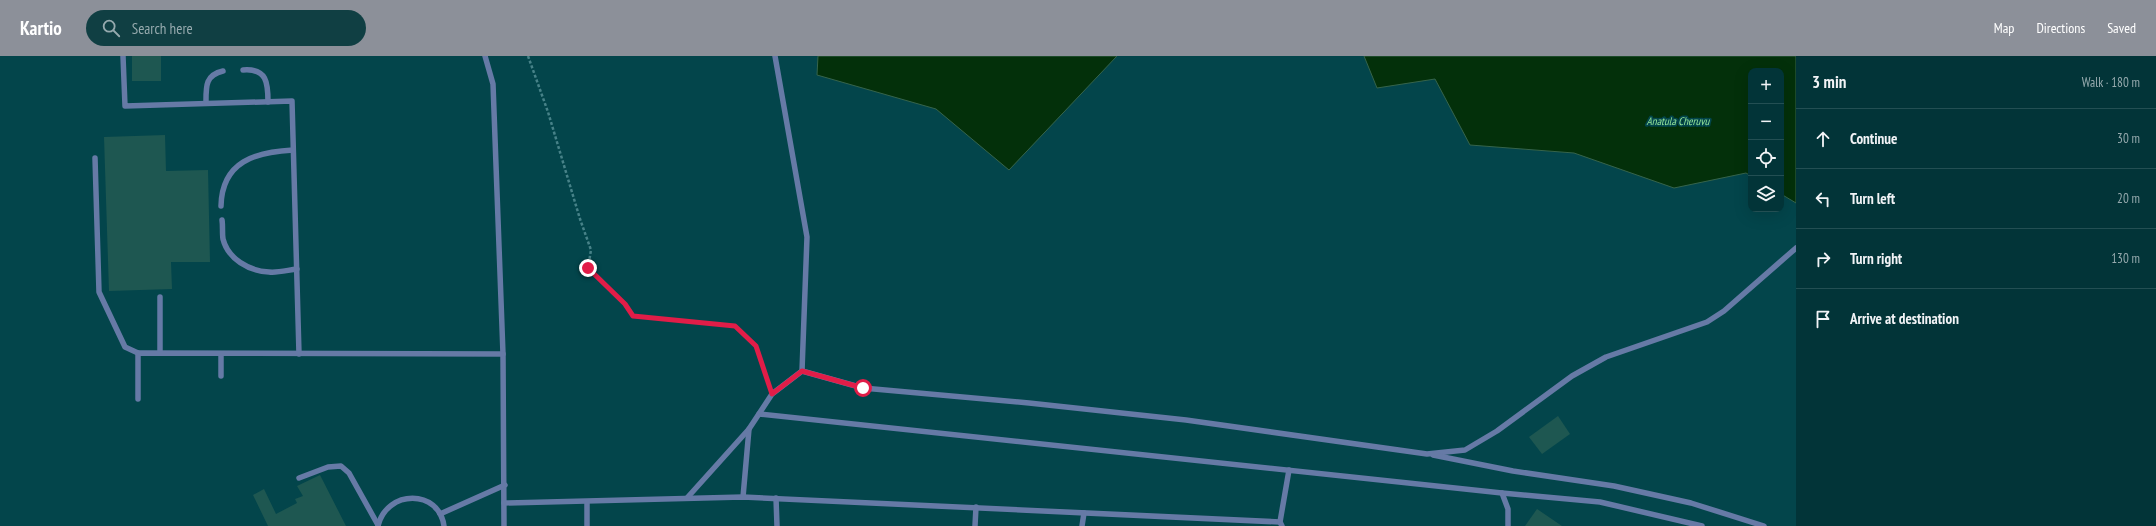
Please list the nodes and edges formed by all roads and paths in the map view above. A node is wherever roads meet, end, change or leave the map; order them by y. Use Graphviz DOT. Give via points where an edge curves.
graph roads {
  1 [pos="123,56"];
  2 [pos="485,56"];
  3 [pos="528,56"];
  4 [pos="775,56"];
  5 [pos="243,70"];
  6 [pos="223,71"];
  7 [pos="268,102"];
  8 [pos="206,103"];
  9 [pos="293,150"];
  10 [pos="95,158"];
  11 [pos="221,206"];
  12 [pos="222,220"];
  13 [pos="1796,248"];
  14 [pos="297,269"];
  15 [pos="160,297"];
  16 [pos="138,353"];
  17 [pos="160,353"];
  18 [pos="221,354"];
  19 [pos="299,354"];
  20 [pos="502,354"];
  21 [pos="802,371"];
  22 [pos="221,376"];
  23 [pos="772,394"];
  24 [pos="138,399"];
  25 [pos="759,414"];
  26 [pos="749,429"];
  27 [pos="1427,454"];
  28 [pos="1289,470"];
  29 [pos="299,478"];
  30 [pos="504,486"];
  31 [pos="1502,494"];
  32 [pos="743,496"];
  33 [pos="687,498"];
  34 [pos="776,498"];
  35 [pos="504,502"];
  36 [pos="587,502"];
  37 [pos="976,507"];
  38 [pos="1084,513"];
  39 [pos="440,514"];
  40 [pos="1281,524"];
  41 [pos="378,525"];
  42 [pos="444,526"];
  43 [pos="504,526"];
  44 [pos="587,526"];
  45 [pos="777,526"];
  46 [pos="975,526"];
  47 [pos="1082,526"];
  48 [pos="1508,526"];
  49 [pos="1702,526"];
  50 [pos="1764,526"];
  1 -- 8 [label="lane" via="125,106"];
  2 -- 20 [label="lane" via="493,84"];
  3 -- 23 [label="path" via="591,250 588,268 625,304 633,316 735,326 756,346"];
  4 -- 21 [label="lane" via="807,237"];
  5 -- 7 [label="lane" via="251,69 262,74 267,80"];
  6 -- 8 [label="lane" via="212,74 208,79"];
  7 -- 8 [label="lane"];
  7 -- 9 [label="lane" via="292,101"];
  9 -- 11 [label="lane" via="256,154 240,164 228,178"];
  9 -- 14 [label="lane"];
  10 -- 16 [label="lane" via="99,292 125,347"];
  12 -- 14 [label="lane" via="223,239 231,256 243,264 270,273"];
  13 -- 27 [label="lane" via="1724,311 1707,322 1606,357 1572,376 1503,427 1466,450"];
  14 -- 19 [label="lane"];
  15 -- 17 [label="lane"];
  16 -- 17 [label="lane"];
  16 -- 24 [label="lane"];
  17 -- 18 [label="lane"];
  18 -- 19 [label="lane"];
  18 -- 22 [label="lane"];
  19 -- 20 [label="lane"];
  20 -- 30 [label="lane"];
  21 -- 23 [label="lane"];
  21 -- 27 [label="lane" via="863,388 1186,420"];
  23 -- 25 [label="lane"];
  25 -- 26 [label="lane"];
  25 -- 28 [label="lane"];
  26 -- 32 [label="lane"];
  26 -- 33 [label="lane"];
  27 -- 50 [label="lane" via="1513,471 1614,486 1691,503"];
  28 -- 31 [label="lane"];
  28 -- 40 [label="lane"];
  29 -- 41 [label="lane" via="328,467 340,466 349,473"];
  30 -- 35 [label="lane"];
  30 -- 39 [label="lane"];
  31 -- 48 [label="lane" via="1508,509"];
  31 -- 49 [label="lane" via="1600,502"];
  32 -- 33 [label="lane"];
  32 -- 34 [label="lane"];
  33 -- 36 [label="lane"];
  34 -- 37 [label="lane"];
  34 -- 45 [label="lane"];
  35 -- 36 [label="lane"];
  35 -- 43 [label="lane"];
  36 -- 44 [label="lane"];
  37 -- 38 [label="lane"];
  37 -- 46 [label="lane"];
  38 -- 40 [label="lane"];
  38 -- 47 [label="lane"];
  39 -- 41 [label="lane" via="432,505 411,498 390,505"];
  39 -- 42 [label="lane"];
}
